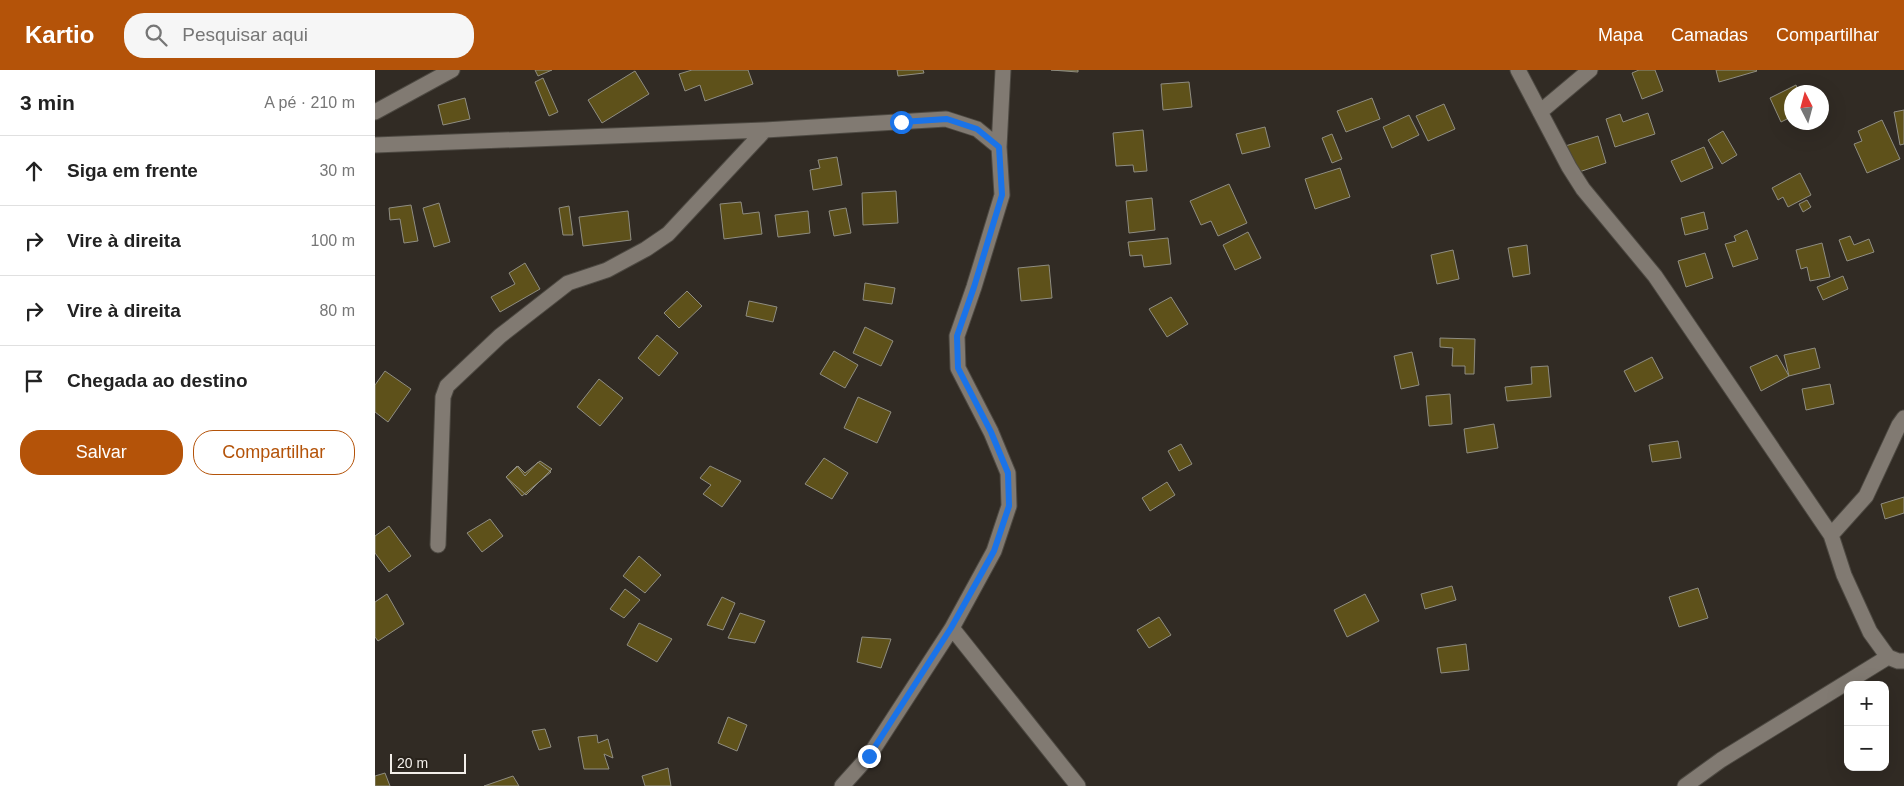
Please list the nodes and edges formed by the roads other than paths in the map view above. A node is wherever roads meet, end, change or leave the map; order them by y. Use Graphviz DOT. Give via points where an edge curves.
graph roads {
  1 [pos="451,70"];
  2 [pos="1003,70"];
  3 [pos="1518,70"];
  4 [pos="1590,70"];
  5 [pos="375,112"];
  6 [pos="1540,112"];
  7 [pos="765,130"];
  8 [pos="375,145"];
  9 [pos="999,147"];
  10 [pos="1904,418"];
  11 [pos="1831,535"];
  12 [pos="438,545"];
  13 [pos="951,628"];
  14 [pos="1888,657"];
  15 [pos="1904,661"];
  16 [pos="842,786"];
  17 [pos="1078,786"];
  18 [pos="1685,786"];
  1 -- 5 [label="street"];
  2 -- 9 [label="street"];
  3 -- 6 [label="street"];
  4 -- 6 [label="street"];
  6 -- 11 [label="street" via="1583,189 1655,276"];
  7 -- 8 [label="street"];
  7 -- 9 [label="street" via="947,119 977,129"];
  7 -- 12 [label="street" via="668,234 607,270 568,283 500,336 447,386 443,397"];
  9 -- 13 [label="street" via="1002,195 957,336 958,368 1008,473 1009,506 994,551"];
  10 -- 11 [label="street" via="1865,496"];
  11 -- 14 [label="street" via="1844,575 1870,632"];
  13 -- 16 [label="street" via="869,756"];
  13 -- 17 [label="street"];
  14 -- 15 [label="street"];
  14 -- 18 [label="street" via="1721,760"];
}
